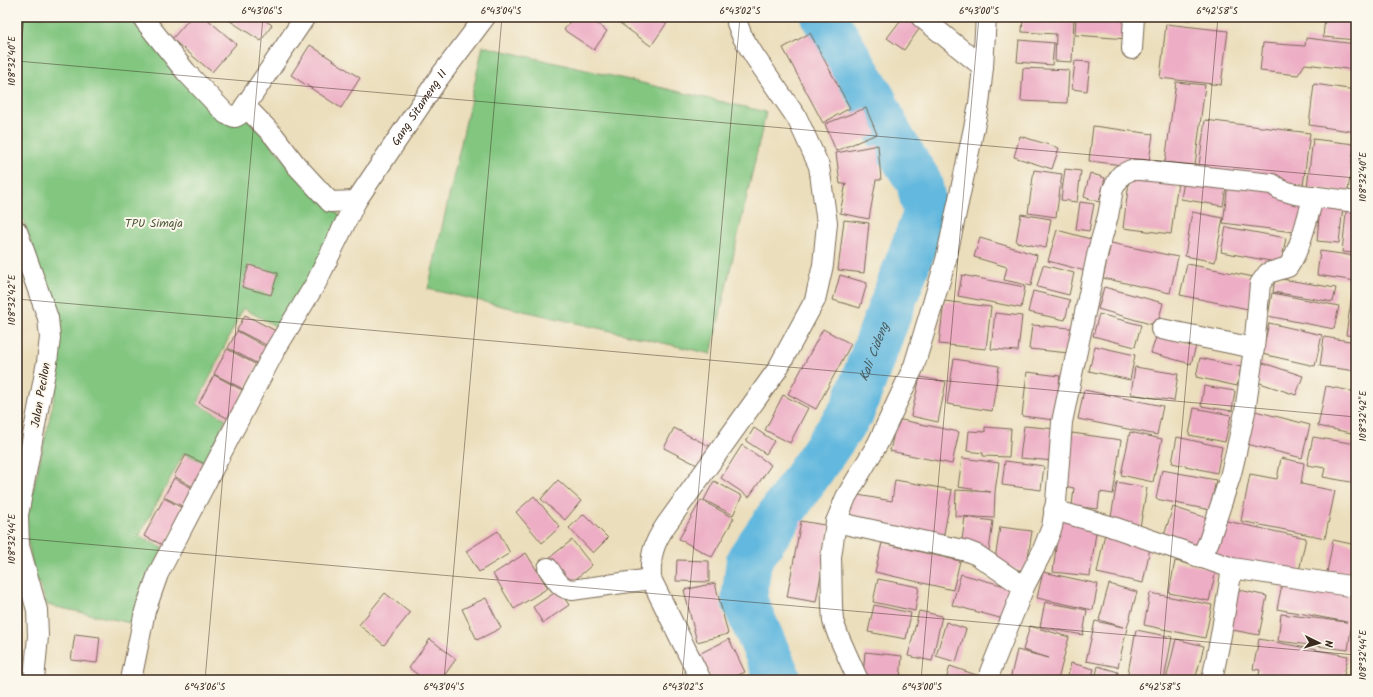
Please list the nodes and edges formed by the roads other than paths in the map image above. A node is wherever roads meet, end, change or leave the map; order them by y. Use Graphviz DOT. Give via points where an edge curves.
graph roads {
  1 [pos="145,17"];
  2 [pos="304,17"];
  3 [pos="485,17"];
  4 [pos="737,17"];
  5 [pos="921,17"];
  6 [pos="986,17"];
  7 [pos="1134,17"];
  8 [pos="1132,49"];
  9 [pos="983,67"];
  10 [pos="240,112"];
  11 [pos="1314,196"];
  12 [pos="356,202"];
  13 [pos="1356,202"];
  14 [pos="17,231"];
  15 [pos="1161,329"];
  16 [pos="1254,348"];
  17 [pos="1054,510"];
  18 [pos="836,522"];
  19 [pos="1202,558"];
  20 [pos="548,568"];
  21 [pos="1232,568"];
  22 [pos="651,579"];
  23 [pos="1024,587"];
  24 [pos="1356,587"];
  25 [pos="990,672"];
  26 [pos="34,680"];
  27 [pos="131,680"];
  28 [pos="702,680"];
  29 [pos="858,680"];
  30 [pos="1212,680"];
  1 -- 10 [label="street" via="145,21 186,72 226,114"];
  2 -- 10 [label="street"];
  3 -- 12 [label="street, Gang Sitameng II" via="438,79"];
  4 -- 22 [label="street" via="742,36 797,118 819,166 827,223 823,265 815,300 777,370 656,540 650,564"];
  5 -- 9 [label="street"];
  6 -- 9 [label="street"];
  7 -- 8 [label="street"];
  9 -- 18 [label="street" via="979,104 946,260 914,366 878,443 846,497"];
  10 -- 12 [label="street" via="274,136 330,202"];
  11 -- 13 [label="street"];
  11 -- 16 [label="street" via="1293,259 1288,267 1268,273 1260,284"];
  11 -- 17 [label="street" via="1281,190 1272,184 1140,170 1131,170 1121,175 1114,189 1098,251 1062,422"];
  12 -- 27 [label="street, Gang Sitameng II" via="316,283 275,350 158,574 145,611"];
  14 -- 26 [label="street, Jalan Pecilon" via="48,318 50,338 18,515 19,546 37,610 38,636"];
  15 -- 16 [label="street"];
  16 -- 19 [label="street" via="1245,412 1230,477"];
  17 -- 19 [label="street" via="1110,526"];
  17 -- 23 [label="street" via="1052,527"];
  18 -- 23 [label="street" via="967,551"];
  18 -- 29 [label="street" via="831,557 833,621"];
  19 -- 21 [label="street"];
  20 -- 22 [label="street" via="559,584 572,590"];
  21 -- 24 [label="street"];
  21 -- 30 [label="street"];
  22 -- 28 [label="street"];
  23 -- 25 [label="street"];
}
